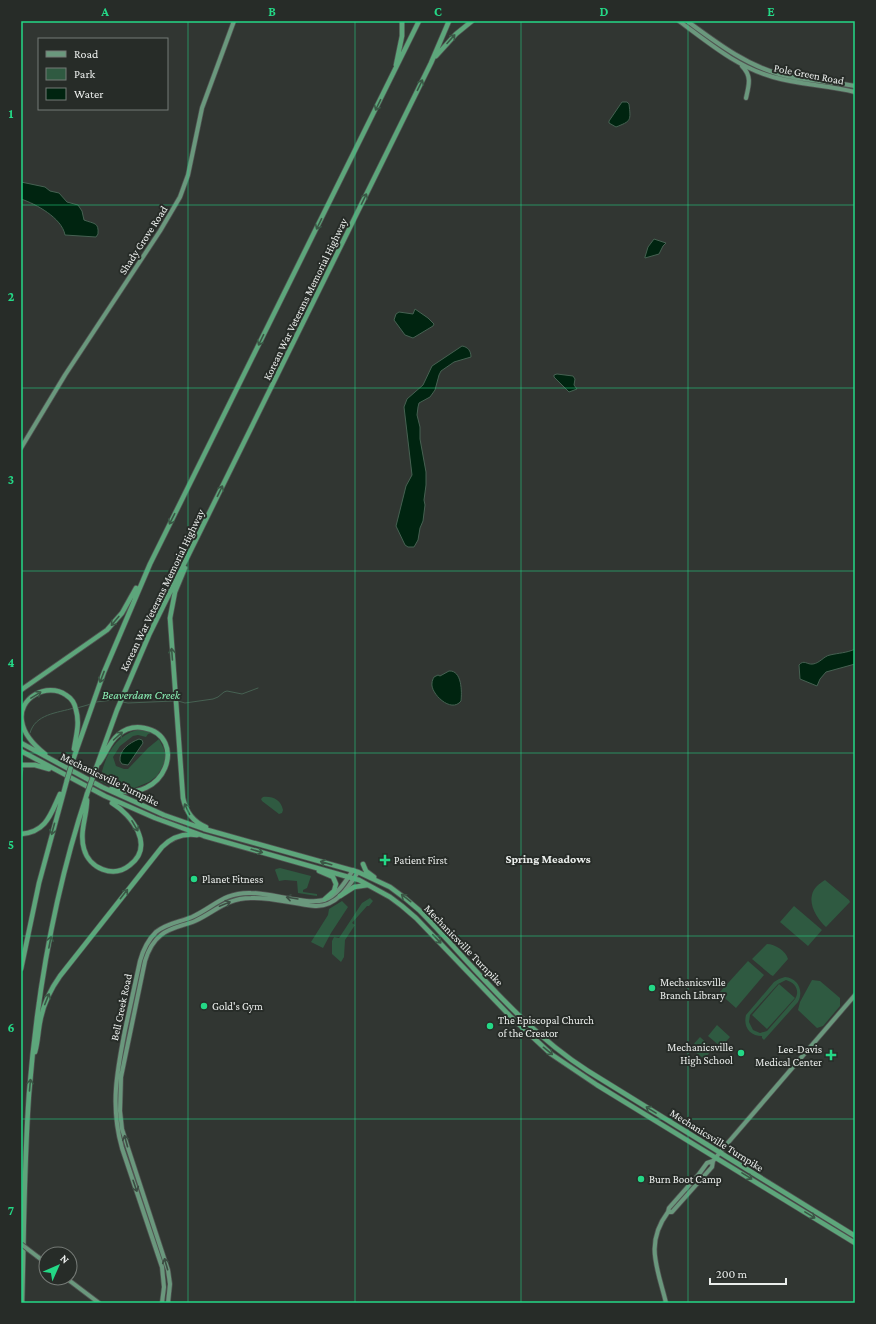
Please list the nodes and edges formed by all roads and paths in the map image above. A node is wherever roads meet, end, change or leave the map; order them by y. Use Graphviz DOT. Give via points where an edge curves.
graph roads {
  1 [pos="234,21"];
  2 [pos="402,21"];
  3 [pos="419,21"];
  4 [pos="449,21"];
  5 [pos="472,21"];
  6 [pos="679,21"];
  7 [pos="687,21"];
  8 [pos="432,60"];
  9 [pos="736,61"];
  10 [pos="395,70"];
  11 [pos="855,86"];
  12 [pos="855,92"];
  13 [pos="746,98"];
  14 [pos="21,448"];
  15 [pos="193,544"];
  16 [pos="150,564"];
  17 [pos="21,690"];
  18 [pos="21,743"];
  19 [pos="21,751"];
  20 [pos="74,759"];
  21 [pos="21,765"];
  22 [pos="95,769"];
  23 [pos="75,773"];
  24 [pos="86,779"];
  25 [pos="73,780"];
  26 [pos="83,786"];
  27 [pos="63,791"];
  28 [pos="86,798"];
  29 [pos="21,834"];
  30 [pos="257,844"];
  31 [pos="239,846"];
  32 [pos="363,864"];
  33 [pos="307,865"];
  34 [pos="356,871"];
  35 [pos="352,878"];
  36 [pos="378,881"];
  37 [pos="369,885"];
  38 [pos="340,896"];
  39 [pos="325,899"];
  40 [pos="21,969"];
  41 [pos="855,995"];
  42 [pos="32,1064"];
  43 [pos="720,1152"];
  44 [pos="715,1159"];
  45 [pos="692,1182"];
  46 [pos="685,1198"];
  47 [pos="668,1212"];
  48 [pos="855,1236"];
  49 [pos="855,1243"];
  50 [pos="21,1244"];
  51 [pos="38,1257"];
  52 [pos="77,1286"];
  53 [pos="22,1303"];
  54 [pos="99,1303"];
  55 [pos="162,1303"];
  56 [pos="168,1303"];
  57 [pos="666,1303"];
  1 -- 14 [label="main road, Shady Grove Road" via="202,108 188,175 178,202 65,375"];
  2 -- 10 [label="highway" via="402,36"];
  3 -- 10 [label="highway, Korean War Veterans Memorial Highway"];
  4 -- 8 [label="highway, Korean War Veterans Memorial Highway"];
  8 -- 5 [label="highway, one-way"];
  6 -- 9 [label="main road, Pole Green Road"];
  7 -- 11 [label="main road, Pole Green Road" via="730,52 763,69 788,76"];
  15 -- 8 [label="highway, Korean War Veterans Memorial Highway, one-way"];
  9 -- 12 [label="main road, Pole Green Road" via="782,80"];
  9 -- 13 [label="main road" via="749,76"];
  10 -- 16 [label="highway, Korean War Veterans Memorial Highway, one-way"];
  15 -- 22 [label="highway, Korean War Veterans Memorial Highway" via="125,690"];
  30 -- 15 [label="highway, one-way" via="199,824 188,812 183,798 170,629 175,592"];
  16 -- 17 [label="highway, one-way" via="125,609 111,627"];
  16 -- 20 [label="highway, Korean War Veterans Memorial Highway, one-way" via="116,641"];
  18 -- 23 [label="highway, Mechanicsville Turnpike"];
  19 -- 25 [label="highway, Mechanicsville Turnpike"];
  23 -- 20 [label="highway, one-way" via="43,752 25,732 22,713 29,699 39,692 55,690 62,693 70,698 76,708 78,729"];
  20 -- 27 [label="highway, Korean War Veterans Memorial Highway, bridge"];
  21 -- 25 [label="highway" via="43,767"];
  22 -- 24 [label="highway, one-way" via="114,739 132,728 144,728 156,733 164,742 167,751 166,766 161,775 154,783 141,790 119,791"];
  22 -- 28 [label="highway, Korean War Veterans Memorial Highway, bridge"];
  23 -- 24 [label="highway, Mechanicsville Turnpike"];
  24 -- 30 [label="highway, Mechanicsville Turnpike" via="164,815"];
  25 -- 26 [label="highway, Mechanicsville Turnpike"];
  26 -- 28 [label="highway, one-way" via="118,806 137,828 140,849 135,860 127,867 115,871 102,870 87,856 82,838"];
  26 -- 31 [label="highway, Mechanicsville Turnpike" via="183,829"];
  27 -- 29 [label="highway" via="44,824 33,832"];
  27 -- 40 [label="highway, one-way" via="39,883"];
  42 -- 28 [label="highway, Korean War Veterans Memorial Highway, one-way" via="52,931 67,863"];
  34 -- 30 [label="highway, Mechanicsville Turnpike, one-way"];
  31 -- 33 [label="highway, Mechanicsville Turnpike, one-way"];
  42 -- 31 [label="highway, one-way" via="42,1014 53,986 162,847 174,837 186,834"];
  32 -- 36 [label="highway" via="366,871"];
  33 -- 35 [label="highway, Mechanicsville Turnpike"];
  33 -- 39 [label="highway" via="334,879 335,889"];
  34 -- 35 [label="main road, Bell Creek Road"];
  34 -- 36 [label="highway, Mechanicsville Turnpike"];
  35 -- 37 [label="highway, Mechanicsville Turnpike"];
  35 -- 38 [label="main road, Bell Creek Road"];
  35 -- 39 [label="main road, Bell Creek Road"];
  43 -- 36 [label="highway, Mechanicsville Turnpike, one-way" via="561,1053 520,1016 419,910 403,896"];
  37 -- 38 [label="highway" via="354,887"];
  37 -- 44 [label="highway, Mechanicsville Turnpike, one-way" via="395,900 416,918 551,1054 597,1086"];
  56 -- 38 [label="main road, Bell Creek Road, one-way" via="168,1270 122,1129 120,1111 121,1077 146,955 164,932 196,920 231,902 254,898 319,906 330,904"];
  39 -- 55 [label="main road, Bell Creek Road, one-way" via="309,901 255,893 234,895 216,902 194,916 161,928 148,942 142,954 116,1074 115,1117 122,1148 162,1267"];
  41 -- 43 [label="main road"];
  53 -- 42 [label="highway, Korean War Veterans Memorial Highway, one-way" via="26,1141"];
  43 -- 44 [label="main road"];
  43 -- 48 [label="highway, Mechanicsville Turnpike"];
  44 -- 45 [label="main road" via="707,1163"];
  44 -- 46 [label="main road" via="712,1167"];
  44 -- 49 [label="highway, Mechanicsville Turnpike, one-way"];
  45 -- 46 [label="main road"];
  45 -- 47 [label="main road"];
  46 -- 47 [label="main road" via="672,1212"];
  47 -- 57 [label="main road" via="658,1229 654,1252"];
  50 -- 51 [label="main road, bridge"];
  52 -- 54 [label="main road"];
}
